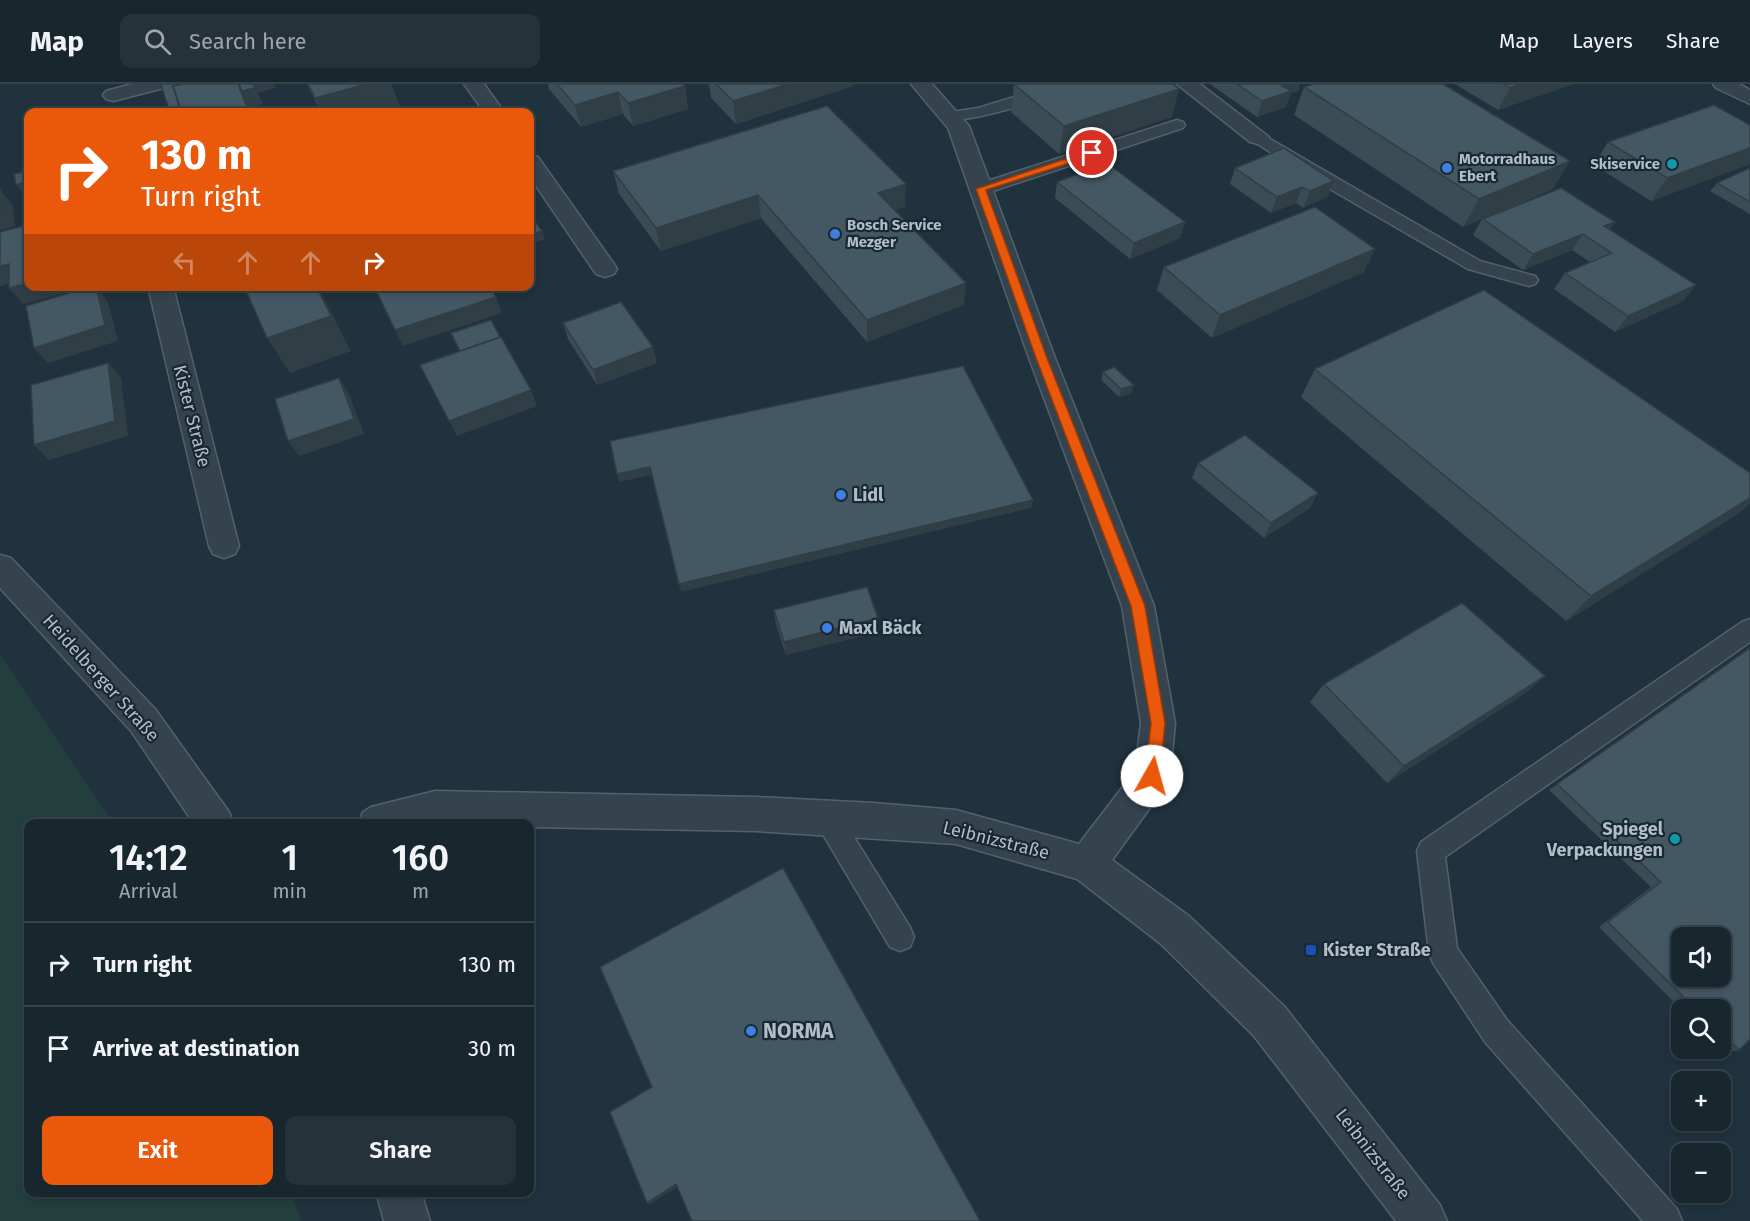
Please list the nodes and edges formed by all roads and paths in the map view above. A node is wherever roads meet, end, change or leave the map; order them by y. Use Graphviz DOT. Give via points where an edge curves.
graph roads {
  1 [pos="157,84"];
  2 [pos="474,84"];
  3 [pos="921,84"];
  4 [pos="1073,84"];
  5 [pos="1187,84"];
  6 [pos="1723,84"];
  7 [pos="113,97"];
  8 [pos="1750,98"];
  9 [pos="491,108"];
  10 [pos="949,116"];
  11 [pos="1177,125"];
  12 [pos="1258,137"];
  13 [pos="534,168"];
  14 [pos="981,189"];
  15 [pos="605,269"];
  16 [pos="1529,280"];
  17 [pos="161,291"];
  18 [pos="224,546"];
  19 [pos="0,567"];
  20 [pos="1750,629"];
  21 [pos="827,817"];
  22 [pos="212,819"];
  23 [pos="384,819"];
  24 [pos="1087,864"];
  25 [pos="900,937"];
  26 [pos="400,1197"];
  27 [pos="407,1221"];
  28 [pos="1424,1221"];
  29 [pos="1665,1221"];
  1 -- 7 [label="street"];
  2 -- 9 [label="street"];
  3 -- 10 [label="street"];
  4 -- 10 [label="lane" via="980,112"];
  5 -- 12 [label="street"];
  6 -- 8 [label="street"];
  10 -- 14 [label="street" via="958,126"];
  11 -- 14 [label="lane"];
  12 -- 16 [label="lane" via="1474,265"];
  13 -- 15 [label="street"];
  14 -- 24 [label="street" via="1138,606 1158,723 1152,776"];
  17 -- 18 [label="street, Kister Straße"];
  19 -- 22 [label="street, Heidelberger Straße" via="142,720"];
  20 -- 29 [label="lane" via="1431,851 1443,953 1496,1030"];
  21 -- 23 [label="street, Leibnizstraße" via="435,808"];
  21 -- 24 [label="street, Leibnizstraße" via="956,827"];
  21 -- 25 [label="lane"];
  24 -- 28 [label="street, Leibnizstraße" via="1174,930 1269,1021"];
  26 -- 27 [label="street"];
}
